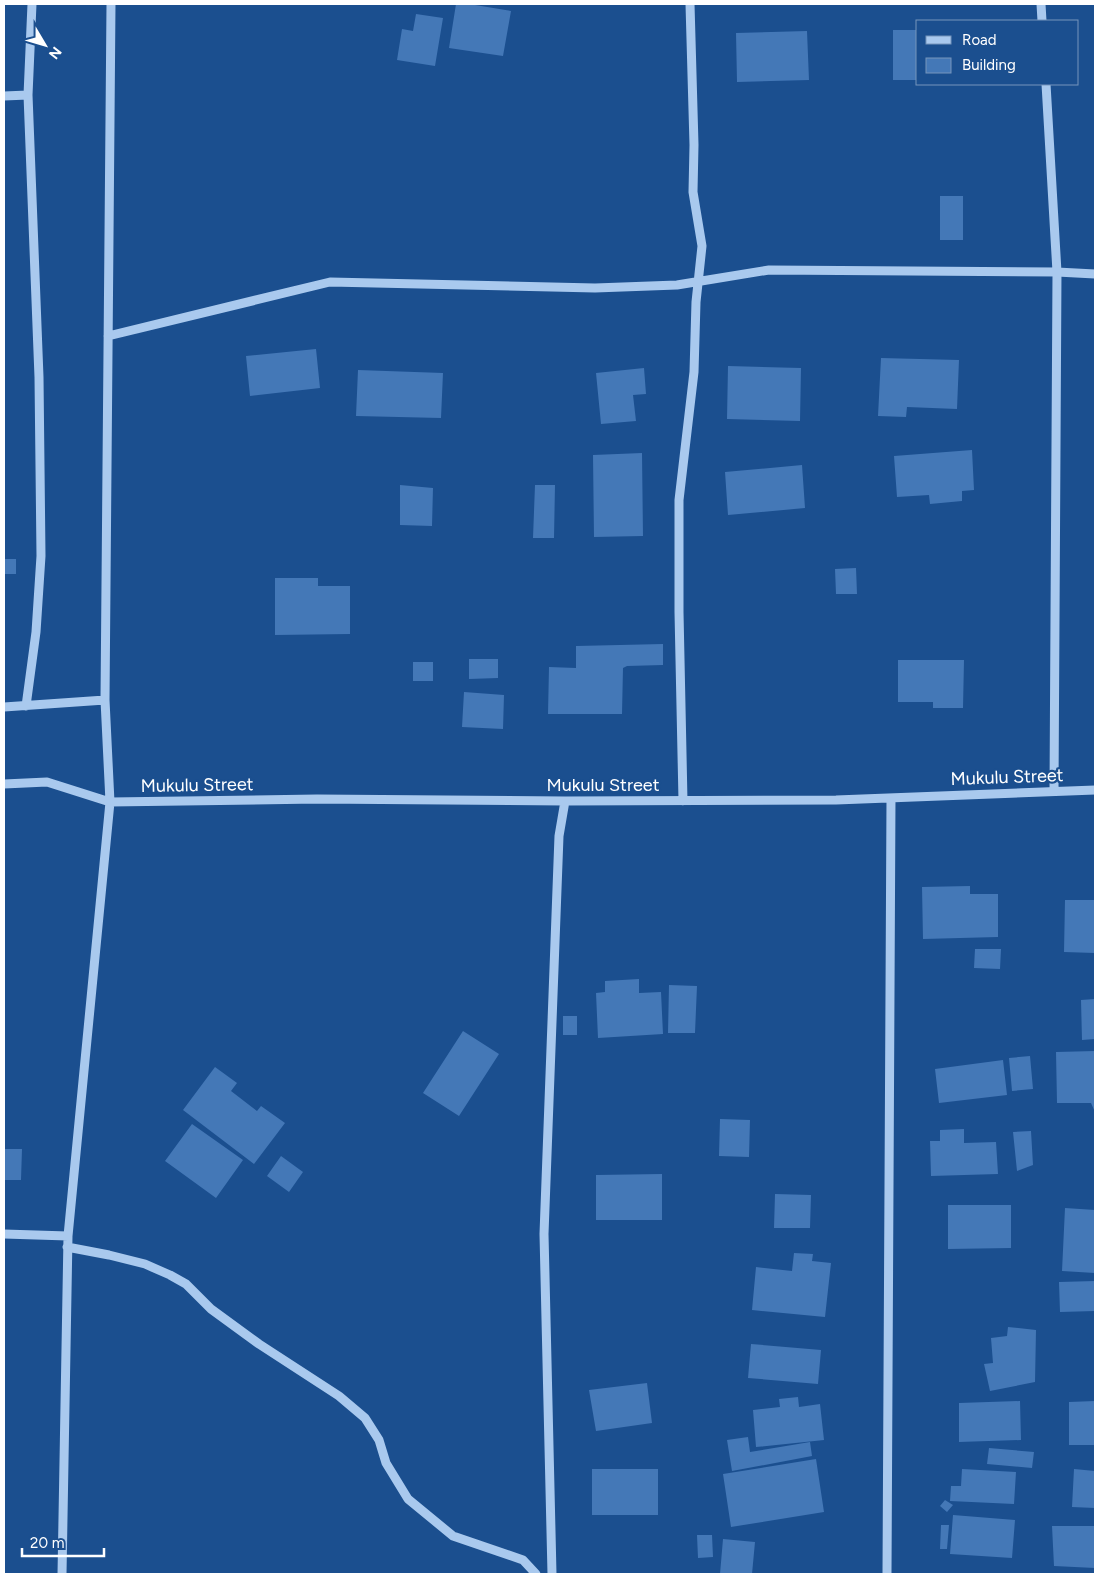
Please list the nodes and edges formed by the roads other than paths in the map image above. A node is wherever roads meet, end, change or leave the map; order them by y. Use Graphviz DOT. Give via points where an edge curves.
graph roads {
  1 [pos="32,4"];
  2 [pos="111,4"];
  3 [pos="690,4"];
  4 [pos="1041,4"];
  5 [pos="1042,20"];
  6 [pos="1046,85"];
  7 [pos="28,95"];
  8 [pos="4,96"];
  9 [pos="1057,272"];
  10 [pos="1095,274"];
  11 [pos="698,282"];
  12 [pos="108,336"];
  13 [pos="105,700"];
  14 [pos="26,706"];
  15 [pos="4,707"];
  16 [pos="4,784"];
  17 [pos="1095,790"];
  18 [pos="1054,791"];
  19 [pos="891,798"];
  20 [pos="565,801"];
  21 [pos="683,801"];
  22 [pos="110,802"];
  23 [pos="4,1234"];
  24 [pos="68,1236"];
  25 [pos="67,1247"];
  26 [pos="62,1574"];
  27 [pos="536,1574"];
  28 [pos="552,1574"];
  29 [pos="888,1574"];
  1 -- 7 [label="street"];
  2 -- 12 [label="street"];
  3 -- 11 [label="street" via="693,192 702,246"];
  4 -- 5 [label="street"];
  6 -- 9 [label="street"];
  7 -- 8 [label="street"];
  7 -- 14 [label="street" via="39,378 40,556 36,632"];
  9 -- 10 [label="street"];
  9 -- 11 [label="street" via="769,270"];
  9 -- 18 [label="street"];
  11 -- 12 [label="street" via="595,288 330,282"];
  11 -- 21 [label="street" via="694,372 678,500"];
  12 -- 13 [label="street"];
  13 -- 14 [label="street"];
  13 -- 22 [label="street"];
  14 -- 15 [label="street"];
  16 -- 22 [label="street, Mukulu Street" via="47,782"];
  17 -- 18 [label="street, Mukulu Street"];
  18 -- 19 [label="street, Mukulu Street"];
  19 -- 21 [label="street, Mukulu Street"];
  19 -- 29 [label="street"];
  20 -- 21 [label="street, Mukulu Street"];
  20 -- 22 [label="street, Mukulu Street" via="317,799"];
  20 -- 28 [label="street" via="559,836 544,1234"];
  22 -- 24 [label="street"];
  23 -- 24 [label="street"];
  24 -- 25 [label="street"];
  25 -- 26 [label="street"];
  25 -- 27 [label="street" via="145,1264 186,1284 211,1308 339,1396 365,1418 379,1440 386,1463 408,1499 453,1536 523,1560"];
}
